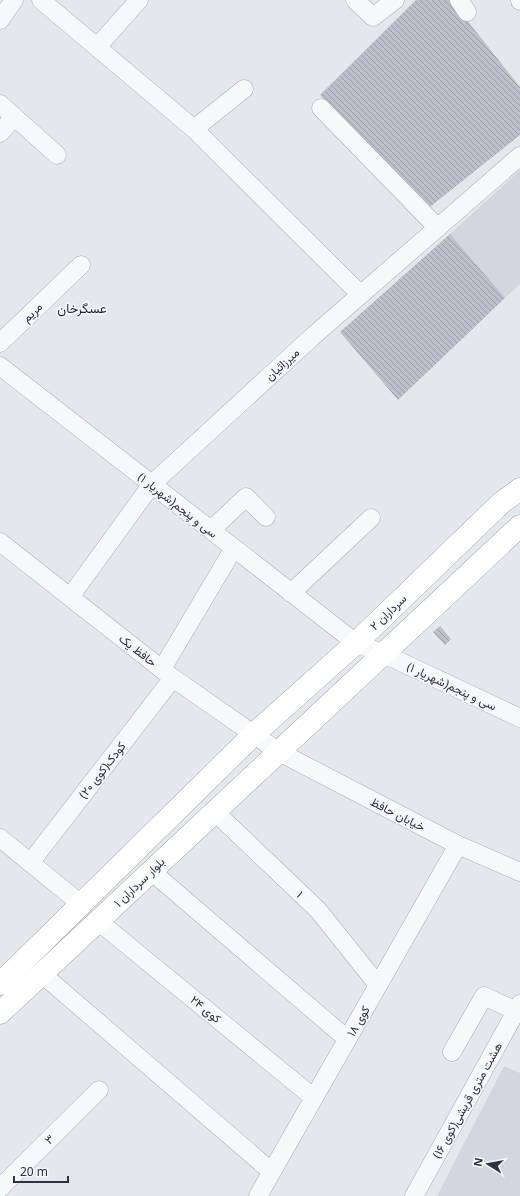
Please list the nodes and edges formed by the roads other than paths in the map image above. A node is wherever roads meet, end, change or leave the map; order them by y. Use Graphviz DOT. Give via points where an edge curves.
graph roads {
  1 [pos="14,0"];
  2 [pos="41,0"];
  3 [pos="139,0"];
  4 [pos="356,0"];
  5 [pos="395,0"];
  6 [pos="0,20"];
  7 [pos="97,47"];
  8 [pos="244,89"];
  9 [pos="0,104"];
  10 [pos="321,108"];
  11 [pos="14,116"];
  12 [pos="194,130"];
  13 [pos="0,133"];
  14 [pos="57,156"];
  15 [pos="520,156"];
  16 [pos="437,227"];
  17 [pos="81,265"];
  18 [pos="360,294"];
  19 [pos="0,343"];
  20 [pos="0,366"];
  21 [pos="152,484"];
  22 [pos="520,489"];
  23 [pos="266,517"];
  24 [pos="371,518"];
  25 [pos="520,526"];
  26 [pos="210,530"];
  27 [pos="0,542"];
  28 [pos="234,548"];
  29 [pos="291,593"];
  30 [pos="70,597"];
  31 [pos="356,643"];
  32 [pos="384,654"];
  33 [pos="168,674"];
  34 [pos="520,718"];
  35 [pos="254,734"];
  36 [pos="279,752"];
  37 [pos="214,811"];
  38 [pos="0,838"];
  39 [pos="458,845"];
  40 [pos="30,863"];
  41 [pos="151,871"];
  42 [pos="520,872"];
  43 [pos="81,904"];
  44 [pos="98,921"];
  45 [pos="42,974"];
  46 [pos="0,984"];
  47 [pos="378,985"];
  48 [pos="518,1008"];
  49 [pos="0,1013"];
  50 [pos="347,1039"];
  51 [pos="452,1052"];
  52 [pos="99,1090"];
  53 [pos="314,1098"];
  54 [pos="272,1172"];
  55 [pos="0,1188"];
  56 [pos="258,1196"];
  57 [pos="414,1196"];
  1 -- 6 [label="street"];
  2 -- 7 [label="street"];
  3 -- 7 [label="street"];
  4 -- 5 [label="street" via="373,16"];
  7 -- 12 [label="street"];
  8 -- 12 [label="street"];
  9 -- 11 [label="street"];
  10 -- 16 [label="street"];
  11 -- 13 [label="street"];
  11 -- 14 [label="street"];
  12 -- 18 [label="street"];
  15 -- 16 [label="street, میرزائیان"];
  16 -- 18 [label="street, میرزائیان"];
  17 -- 19 [label="street, مریم"];
  18 -- 21 [label="street, میرزائیان"];
  20 -- 21 [label="street, سی و پنجم(شهریار ۱)"];
  21 -- 26 [label="street, سی و پنجم(شهریار ۱)"];
  21 -- 30 [label="street, میرزائیان"];
  22 -- 31 [label="main road, سرداران ۲" via="501,503"];
  23 -- 26 [label="street" via="246,497"];
  24 -- 29 [label="street"];
  25 -- 32 [label="main road"];
  26 -- 28 [label="street, سی و پنجم(شهریار ۱)"];
  27 -- 30 [label="street, حافظ یک"];
  28 -- 29 [label="street, سی و پنجم(شهریار ۱)"];
  28 -- 33 [label="street, کودک(کوی ۲۰)"];
  29 -- 31 [label="street, سی و پنجم(شهریار ۱)"];
  30 -- 33 [label="street, حافظ یک"];
  31 -- 32 [label="street, سی و پنجم(شهریار ۱)"];
  31 -- 35 [label="main road, سرداران ۲"];
  32 -- 34 [label="street, سی و پنجم(شهریار ۱)"];
  32 -- 36 [label="main road"];
  33 -- 35 [label="street, حافظ یک"];
  33 -- 40 [label="street, کودک(کوی ۲۰)"];
  35 -- 36 [label="street, حافظ یک"];
  35 -- 43 [label="main road, بلوار سرداران ۱"];
  36 -- 37 [label="main road, بلوار سرداران ۱"];
  36 -- 39 [label="street, خیابان حافظ"];
  37 -- 41 [label="main road, بلوار سرداران ۱"];
  37 -- 47 [label="street, ۱" via="318,910"];
  38 -- 40 [label="street"];
  39 -- 42 [label="street, خیابان حافظ"];
  39 -- 47 [label="street, کوی ۱۸"];
  40 -- 43 [label="street"];
  41 -- 44 [label="main road, بلوار سرداران ۱"];
  41 -- 50 [label="street"];
  43 -- 46 [label="main road, بلوار سرداران ۱"];
  44 -- 45 [label="main road, بلوار سرداران ۱"];
  44 -- 53 [label="street, کوی ۲۴"];
  45 -- 49 [label="main road, بلوار سرداران ۱"];
  45 -- 54 [label="street"];
  47 -- 50 [label="street, کوی ۱۸"];
  48 -- 51 [label="street" via="484,996"];
  48 -- 57 [label="street, هشت متری قریشی(کوی ۱۶)"];
  50 -- 53 [label="street, کوی ۱۸"];
  52 -- 55 [label="street, ۳"];
  53 -- 54 [label="street, کوی ۱۸"];
  54 -- 56 [label="street, کوی ۱۸"];
}
